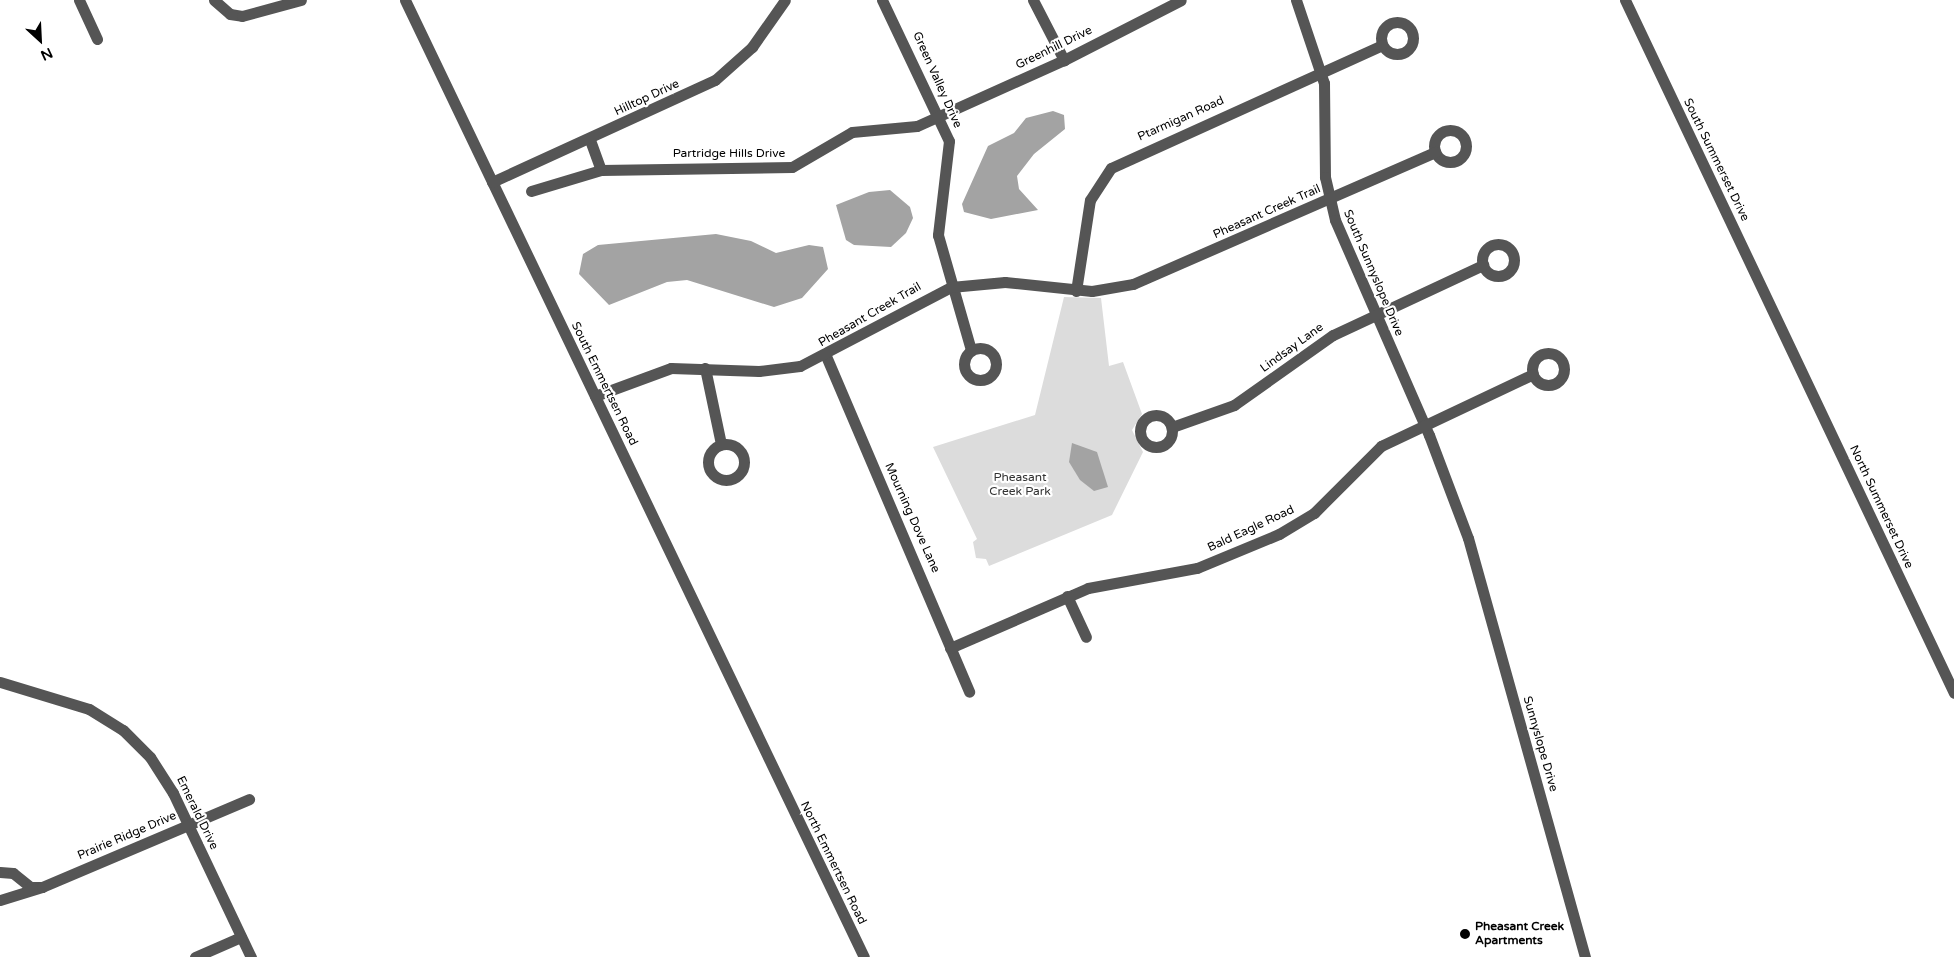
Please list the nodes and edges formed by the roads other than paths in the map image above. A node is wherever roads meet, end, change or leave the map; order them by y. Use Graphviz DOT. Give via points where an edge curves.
graph roads {
  1 [pos="79,0"];
  2 [pos="214,0"];
  3 [pos="301,0"];
  4 [pos="405,0"];
  5 [pos="784,0"];
  6 [pos="882,0"];
  7 [pos="1033,0"];
  8 [pos="1181,0"];
  9 [pos="1286,0"];
  10 [pos="1625,0"];
  11 [pos="1297,6"];
  12 [pos="97,39"];
  13 [pos="1382,44"];
  14 [pos="1064,60"];
  15 [pos="1322,70"];
  16 [pos="938,116"];
  17 [pos="590,140"];
  18 [pos="1435,152"];
  19 [pos="601,170"];
  20 [pos="492,182"];
  21 [pos="531,191"];
  22 [pos="1328,200"];
  23 [pos="1483,265"];
  24 [pos="951,287"];
  25 [pos="1076,291"];
  26 [pos="1375,314"];
  27 [pos="1783,333"];
  28 [pos="971,350"];
  29 [pos="826,356"];
  30 [pos="705,368"];
  31 [pos="1533,374"];
  32 [pos="595,396"];
  33 [pos="1424,424"];
  34 [pos="1172,426"];
  35 [pos="721,444"];
  36 [pos="1468,538"];
  37 [pos="1067,596"];
  38 [pos="1086,638"];
  39 [pos="950,648"];
  40 [pos="0,682"];
  41 [pos="970,692"];
  42 [pos="1954,693"];
  43 [pos="778,781"];
  44 [pos="249,799"];
  45 [pos="189,825"];
  46 [pos="0,872"];
  47 [pos="42,887"];
  48 [pos="0,900"];
  49 [pos="241,937"];
  50 [pos="195,957"];
  51 [pos="251,957"];
  52 [pos="864,957"];
  53 [pos="1585,957"];
  1 -- 12 [label="street"];
  2 -- 3 [label="street" via="230,14 242,16"];
  4 -- 20 [label="street, South Emmertsen Road"];
  5 -- 17 [label="street, Hilltop Drive" via="752,47 715,80"];
  6 -- 16 [label="street, Green Valley Drive"];
  7 -- 14 [label="street"];
  8 -- 14 [label="street, Greenhill Drive"];
  9 -- 11 [label="street, South Sunnyslope Drive"];
  10 -- 27 [label="street, South Summerset Drive"];
  11 -- 15 [label="street, South Sunnyslope Drive"];
  13 -- 15 [label="street, Ptarmigan Road"];
  14 -- 16 [label="street, Greenhill Drive"];
  15 -- 22 [label="street, South Sunnyslope Drive"];
  15 -- 25 [label="street, Ptarmigan Road" via="1111,168 1090,200"];
  16 -- 19 [label="street, Partridge Hills Drive" via="917,126 852,132 794,166 777,170"];
  16 -- 24 [label="street, Green Valley Drive" via="949,141 937,226"];
  17 -- 19 [label="street"];
  17 -- 20 [label="street, Hilltop Drive"];
  18 -- 22 [label="street, Pheasant Creek Trail"];
  19 -- 21 [label="street, Partridge Hills Drive"];
  20 -- 32 [label="street, South Emmertsen Road"];
  22 -- 25 [label="street, Pheasant Creek Trail" via="1146,280"];
  22 -- 26 [label="street, South Sunnyslope Drive"];
  23 -- 26 [label="street, Lindsay Lane"];
  24 -- 25 [label="street, Pheasant Creek Trail" via="1005,282"];
  24 -- 28 [label="street, Green Valley Drive"];
  24 -- 29 [label="street, Pheasant Creek Trail"];
  26 -- 33 [label="street, South Sunnyslope Drive"];
  26 -- 34 [label="street, Lindsay Lane" via="1316,345 1240,402"];
  27 -- 42 [label="street, North Summerset Drive"];
  29 -- 30 [label="street, Pheasant Creek Trail" via="778,370"];
  29 -- 39 [label="street, Mourning Dove Lane"];
  30 -- 32 [label="street, Pheasant Creek Trail" via="657,371"];
  30 -- 35 [label="street"];
  31 -- 33 [label="street, Bald Eagle Road"];
  32 -- 43 [label="street, South Emmertsen Road"];
  33 -- 36 [label="street, South Sunnyslope Drive"];
  33 -- 37 [label="street, Bald Eagle Road" via="1370,454 1314,512 1279,534 1197,568 1088,588"];
  36 -- 53 [label="street, Sunnyslope Drive"];
  37 -- 38 [label="street"];
  37 -- 39 [label="street, Bald Eagle Road"];
  39 -- 41 [label="street, Mourning Dove Lane"];
  40 -- 45 [label="street, Emerald Drive" via="75,702 122,730 163,775"];
  43 -- 52 [label="street, North Emmertsen Road"];
  44 -- 45 [label="street, Prairie Ridge Drive"];
  45 -- 47 [label="street, Prairie Ridge Drive"];
  45 -- 49 [label="street, Emerald Drive"];
  46 -- 47 [label="street" via="13,873 30,887"];
  47 -- 48 [label="street, Prairie Ridge Drive"];
  49 -- 50 [label="street"];
  49 -- 51 [label="street, Emerald Drive"];
}
